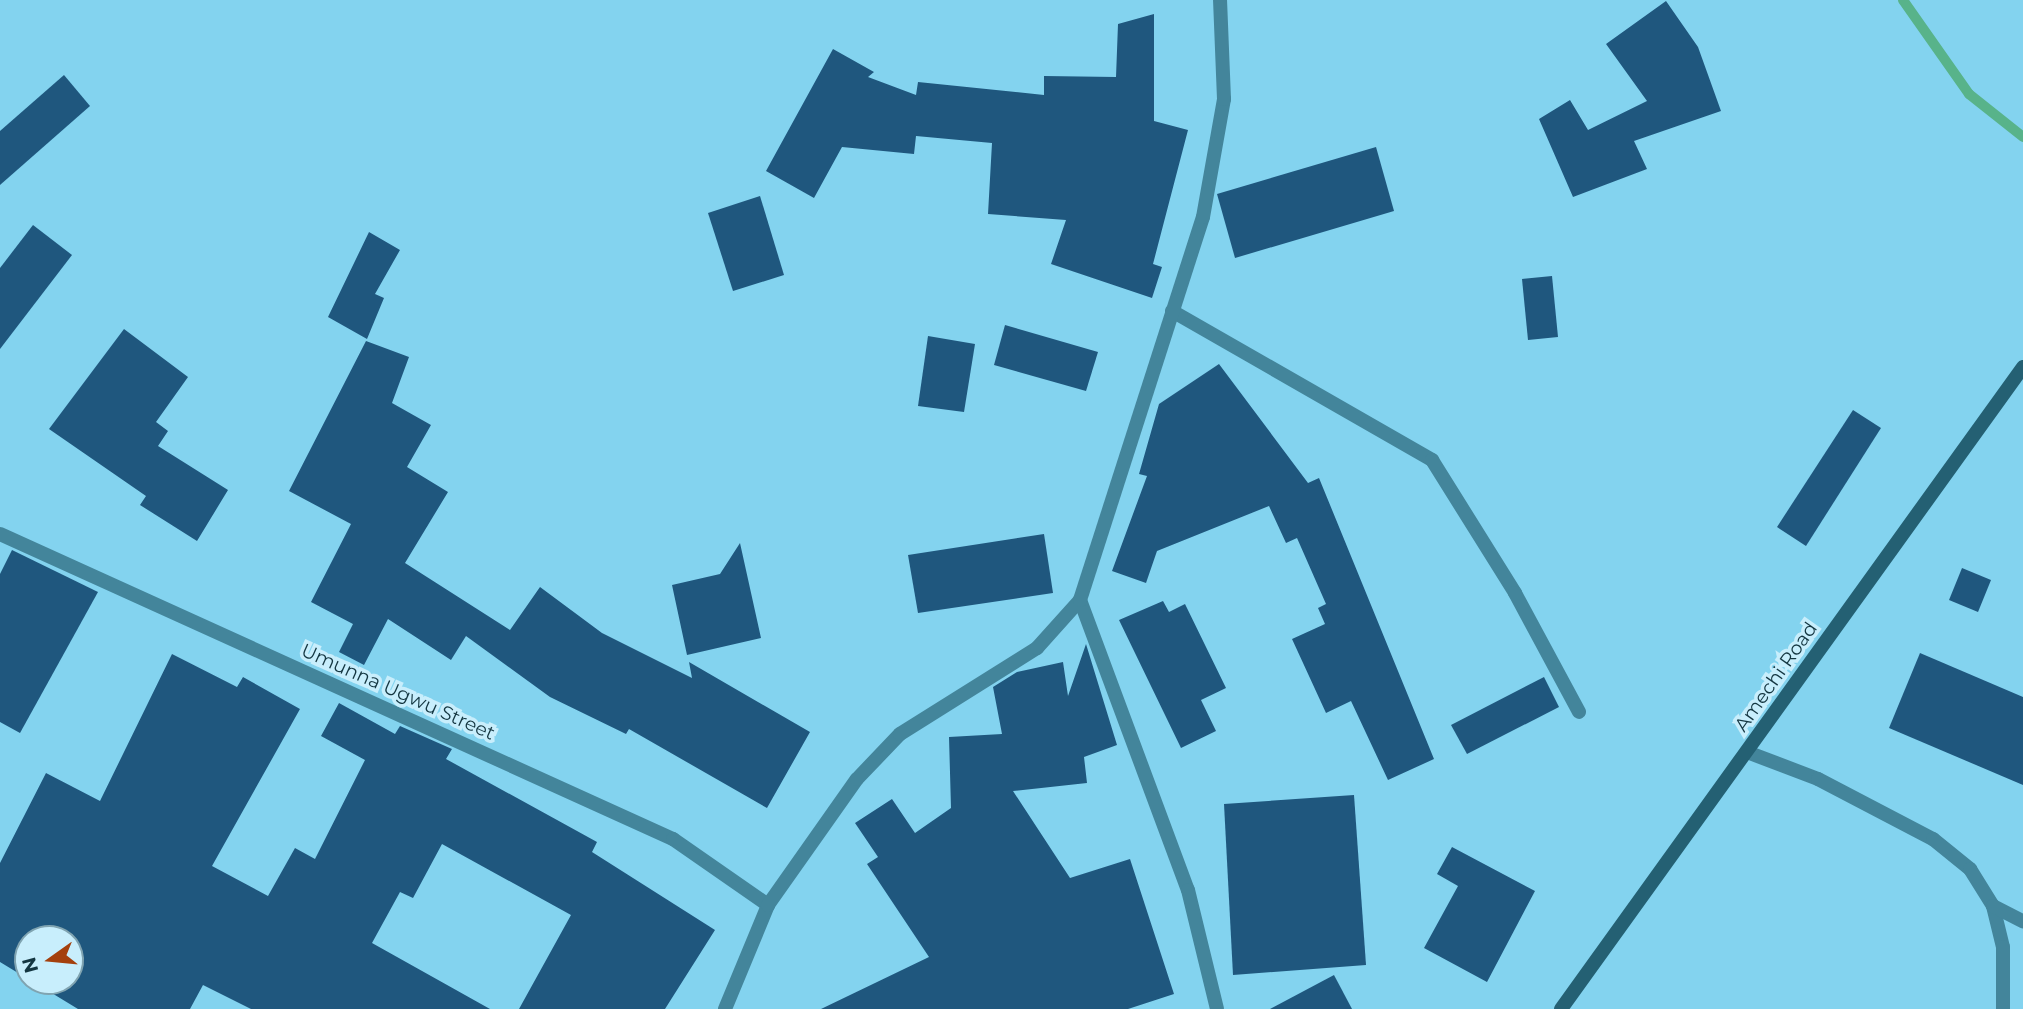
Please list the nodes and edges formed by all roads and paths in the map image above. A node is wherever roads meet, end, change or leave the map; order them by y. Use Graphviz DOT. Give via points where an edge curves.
graph roads {
  1 [pos="1220,0"];
  2 [pos="1172,311"];
  3 [pos="2020,371"];
  4 [pos="0,534"];
  5 [pos="1080,600"];
  6 [pos="1579,712"];
  7 [pos="1747,752"];
  8 [pos="768,905"];
  9 [pos="1993,906"];
  10 [pos="2023,921"];
  11 [pos="725,1009"];
  12 [pos="1217,1009"];
  13 [pos="1561,1009"];
  14 [pos="2003,1009"];
  1 -- 2 [label="street" via="1224,100 1217,152"];
  2 -- 5 [label="street"];
  2 -- 6 [label="street" via="1432,460 1515,593"];
  3 -- 7 [label="main road, Amechi Road"];
  4 -- 8 [label="street, Umunna Ugwu Street" via="673,839"];
  5 -- 8 [label="street" via="1037,648 900,734 857,779"];
  5 -- 12 [label="street" via="1188,890"];
  7 -- 9 [label="street" via="1818,779 1933,839 1970,869"];
  7 -- 13 [label="main road, Amechi Road"];
  8 -- 11 [label="street"];
  9 -- 10 [label="street"];
  9 -- 14 [label="street" via="2003,947"];
}
